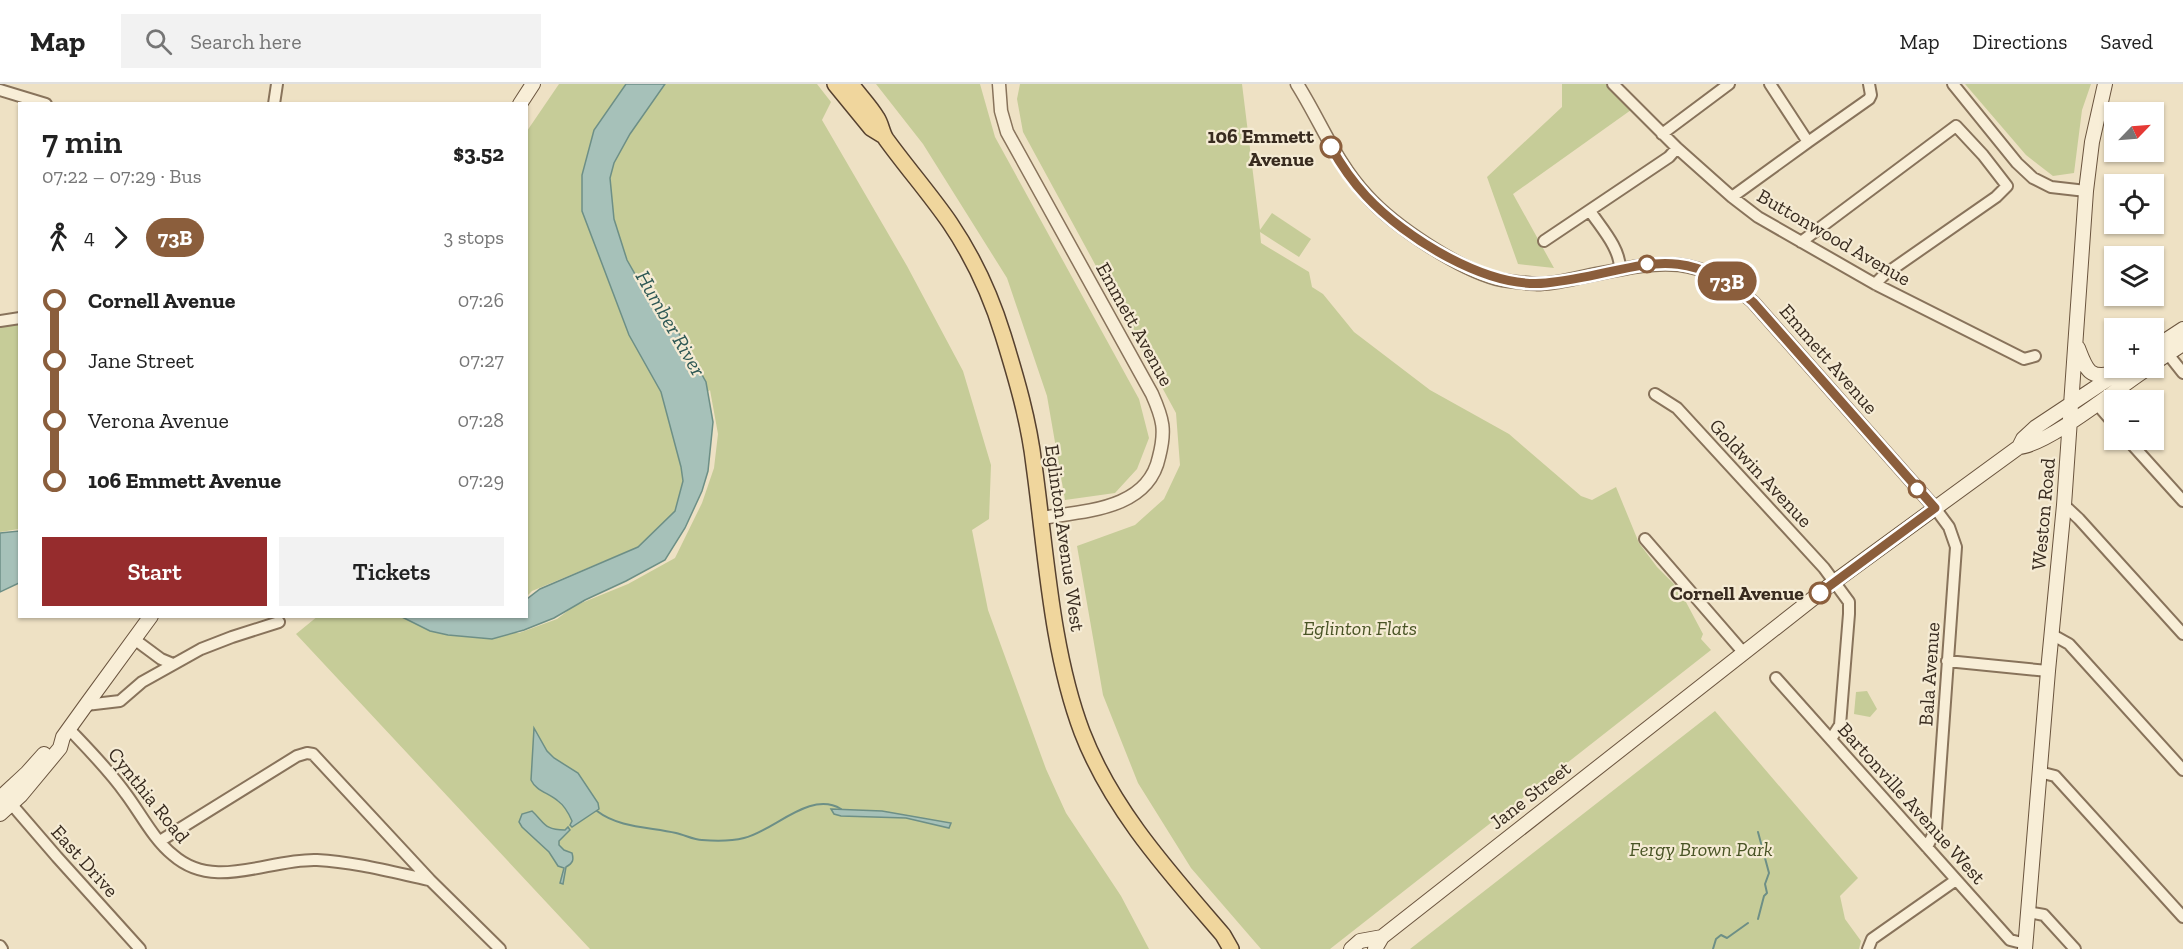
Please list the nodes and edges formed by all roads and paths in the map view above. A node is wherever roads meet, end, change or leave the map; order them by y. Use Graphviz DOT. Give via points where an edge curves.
graph roads {
  1 [pos="277,84"];
  2 [pos="533,84"];
  3 [pos="835,84"];
  4 [pos="850,84"];
  5 [pos="999,84"];
  6 [pos="1297,84"];
  7 [pos="1613,84"];
  8 [pos="1729,84"];
  9 [pos="1770,84"];
  10 [pos="1869,84"];
  11 [pos="1953,84"];
  12 [pos="2105,84"];
  13 [pos="0,90"];
  14 [pos="39,102"];
  15 [pos="274,102"];
  16 [pos="521,102"];
  17 [pos="878,128"];
  18 [pos="1662,134"];
  19 [pos="1808,142"];
  20 [pos="1677,148"];
  21 [pos="2086,191"];
  22 [pos="1732,197"];
  23 [pos="1590,212"];
  24 [pos="1544,241"];
  25 [pos="1801,242"];
  26 [pos="1620,269"];
  27 [pos="1875,284"];
  28 [pos="18,318"];
  29 [pos="0,321"];
  30 [pos="2183,329"];
  31 [pos="2076,341"];
  32 [pos="2183,344"];
  33 [pos="2164,345"];
  34 [pos="2164,347"];
  35 [pos="2164,351"];
  36 [pos="2035,356"];
  37 [pos="2183,373"];
  38 [pos="2104,375"];
  39 [pos="2111,378"];
  40 [pos="2133,378"];
  41 [pos="1655,394"];
  42 [pos="2096,403"];
  43 [pos="2072,405"];
  44 [pos="2104,412"];
  45 [pos="2070,421"];
  46 [pos="2019,447"];
  47 [pos="2137,450"];
  48 [pos="2183,501"];
  49 [pos="2064,505"];
  50 [pos="1935,508"];
  51 [pos="1041,518"];
  52 [pos="1645,539"];
  53 [pos="1834,582"];
  54 [pos="150,618"];
  55 [pos="279,622"];
  56 [pos="2051,634"];
  57 [pos="2183,634"];
  58 [pos="134,639"];
  59 [pos="1743,652"];
  60 [pos="1947,661"];
  61 [pos="173,664"];
  62 [pos="2048,671"];
  63 [pos="1776,678"];
  64 [pos="86,705"];
  65 [pos="66,733"];
  66 [pos="1831,739"];
  67 [pos="2183,770"];
  68 [pos="2039,772"];
  69 [pos="5,799"];
  70 [pos="0,814"];
  71 [pos="160,841"];
  72 [pos="1927,847"];
  73 [pos="430,880"];
  74 [pos="1956,880"];
  75 [pos="2028,912"];
  76 [pos="2183,917"];
  77 [pos="1223,935"];
  78 [pos="1378,943"];
  79 [pos="2025,946"];
  80 [pos="140,949"];
  81 [pos="500,949"];
  82 [pos="1232,949"];
  83 [pos="1244,949"];
  84 [pos="1351,949"];
  85 [pos="1868,949"];
  86 [pos="2075,949"];
  1 -- 15 [label="street"];
  2 -- 16 [label="main road"];
  3 -- 17 [label="main road, Eglinton Avenue West"];
  4 -- 17 [label="main road, Eglinton Avenue West"];
  5 -- 51 [label="street, Emmett Avenue" via="1006,132 1152,394 1164,428 1154,472 1138,492 1114,505"];
  6 -- 26 [label="street, Emmett Avenue" via="1341,163 1366,196 1404,229 1460,263 1496,279 1538,284"];
  7 -- 18 [label="street, Buttonwood Avenue"];
  8 -- 18 [label="street"];
  9 -- 19 [label="street"];
  10 -- 19 [label="street" via="1869,99"];
  11 -- 21 [label="street" via="2033,178 2051,187"];
  12 -- 21 [label="main road, Weston Road"];
  13 -- 14 [label="street"];
  17 -- 51 [label="main road, Eglinton Avenue West" via="950,223 988,295 1021,400"];
  18 -- 20 [label="street, Buttonwood Avenue"];
  19 -- 22 [label="street"];
  20 -- 22 [label="street, Buttonwood Avenue"];
  20 -- 23 [label="street"];
  21 -- 31 [label="main road, Weston Road"];
  22 -- 25 [label="street, Buttonwood Avenue"];
  23 -- 24 [label="street"];
  23 -- 26 [label="street" via="1616,250"];
  25 -- 27 [label="street, Buttonwood Avenue"];
  25 -- 27 [label="street" via="1956,126 2007,186"];
  26 -- 50 [label="street, Emmett Avenue" via="1683,264 1708,271 1734,285"];
  27 -- 36 [label="street, Buttonwood Avenue" via="2024,359"];
  28 -- 29 [label="street"];
  30 -- 33 [label="main road"];
  31 -- 38 [label="main road" via="2085,367"];
  31 -- 43 [label="main road, Weston Road"];
  32 -- 34 [label="main road"];
  35 -- 37 [label="street"];
  39 -- 43 [label="main road, Jane Street"];
  40 -- 42 [label="main road, Jane Street"];
  41 -- 53 [label="street, Goldwin Avenue" via="1677,408"];
  42 -- 44 [label="street"];
  42 -- 45 [label="main road, Jane Street"];
  43 -- 45 [label="main road, Weston Road"];
  43 -- 46 [label="main road, Jane Street" via="2036,427"];
  45 -- 46 [label="main road, Jane Street" via="2029,446"];
  45 -- 49 [label="main road, Weston Road"];
  46 -- 50 [label="main road, Jane Street"];
  47 -- 48 [label="street"];
  49 -- 56 [label="main road, Weston Road"];
  49 -- 57 [label="street"];
  50 -- 53 [label="main road, Jane Street"];
  50 -- 60 [label="street, Bala Avenue" via="1949,527 1956,547"];
  51 -- 77 [label="main road, Eglinton Avenue West" via="1060,654 1094,760 1140,835"];
  52 -- 59 [label="street"];
  53 -- 59 [label="main road, Jane Street"];
  53 -- 66 [label="street" via="1849,602 1849,614 1840,725"];
  54 -- 58 [label="main road"];
  55 -- 61 [label="street" via="214,644"];
  56 -- 62 [label="main road, Weston Road"];
  56 -- 67 [label="street" via="2068,644"];
  58 -- 61 [label="street"];
  58 -- 64 [label="main road"];
  59 -- 78 [label="main road, Jane Street"];
  60 -- 62 [label="street"];
  60 -- 72 [label="street, Bala Avenue" via="1936,829"];
  61 -- 64 [label="street" via="141,682 120,701"];
  62 -- 68 [label="main road, Weston Road"];
  63 -- 66 [label="street, Bartonville Avenue West"];
  64 -- 65 [label="main road"];
  65 -- 69 [label="main road" via="60,748"];
  65 -- 71 [label="street, Cynthia Road" via="110,773"];
  66 -- 72 [label="street, Bartonville Avenue West"];
  68 -- 75 [label="main road, Weston Road"];
  68 -- 76 [label="street" via="2055,776"];
  69 -- 70 [label="main road"];
  69 -- 80 [label="street, East Drive"];
  71 -- 73 [label="street, Cynthia Road" via="173,856 207,872 232,873 316,860"];
  71 -- 73 [label="street" via="307,753 317,758"];
  72 -- 74 [label="street, Bartonville Avenue West"];
  73 -- 81 [label="street"];
  74 -- 79 [label="street, Bartonville Avenue West" via="2010,940"];
  74 -- 85 [label="street" via="1872,939"];
  75 -- 79 [label="main road, Weston Road"];
  75 -- 86 [label="street" via="2044,915"];
  77 -- 82 [label="main road, Eglinton Avenue West"];
  77 -- 83 [label="main road, Eglinton Avenue West"];
  78 -- 84 [label="main road, Jane Street" via="1360,941"];
}
